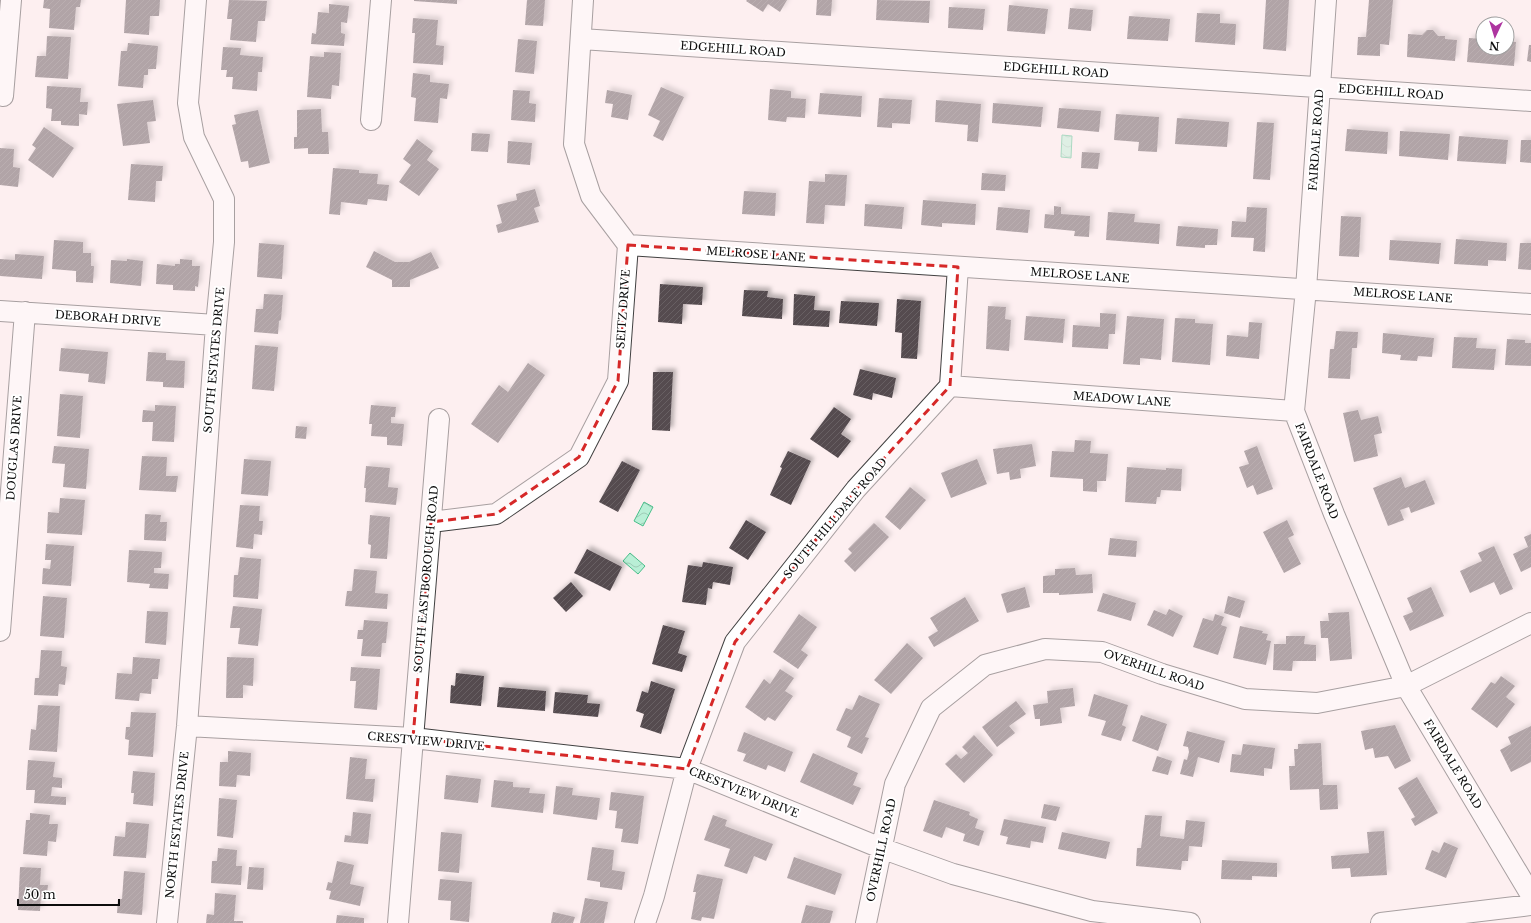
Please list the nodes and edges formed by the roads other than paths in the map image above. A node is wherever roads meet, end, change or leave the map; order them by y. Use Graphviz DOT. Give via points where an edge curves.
graph roads {
  1 [pos="11,0"];
  2 [pos="196,0"];
  3 [pos="381,0"];
  4 [pos="583,0"];
  5 [pos="1326,0"];
  6 [pos="581,39"];
  7 [pos="1320,87"];
  8 [pos="4,96"];
  9 [pos="1531,101"];
  10 [pos="371,120"];
  11 [pos="628,245"];
  12 [pos="958,267"];
  13 [pos="1306,289"];
  14 [pos="1531,304"];
  15 [pos="0,311"];
  16 [pos="25,312"];
  17 [pos="216,325"];
  18 [pos="950,386"];
  19 [pos="1294,411"];
  20 [pos="439,419"];
  21 [pos="431,522"];
  22 [pos="1531,623"];
  23 [pos="0,631"];
  24 [pos="1406,686"];
  25 [pos="187,726"];
  26 [pos="413,738"];
  27 [pos="687,769"];
  28 [pos="881,848"];
  29 [pos="1531,895"];
  30 [pos="1531,905"];
  31 [pos="168,923"];
  32 [pos="398,923"];
  33 [pos="645,923"];
  34 [pos="866,923"];
  35 [pos="1190,923"];
  36 [pos="1381,923"];
  1 -- 8 [label="street"];
  2 -- 17 [label="street, SOUTH ESTATES DRIVE" via="188,103 194,137 224,199 224,242"];
  3 -- 10 [label="street"];
  4 -- 6 [label="street"];
  5 -- 7 [label="street, FAIRDALE ROAD"];
  6 -- 7 [label="street, EDGEHILL ROAD"];
  6 -- 11 [label="street" via="574,144 591,196"];
  7 -- 9 [label="street, EDGEHILL ROAD"];
  7 -- 13 [label="street, FAIRDALE ROAD"];
  11 -- 12 [label="street, MELROSE LANE"];
  11 -- 21 [label="street, SEITZ DRIVE" via="618,381 579,457 496,514"];
  12 -- 13 [label="street, MELROSE LANE"];
  12 -- 18 [label="street"];
  13 -- 14 [label="street, MELROSE LANE"];
  13 -- 19 [label="street, FAIRDALE ROAD"];
  15 -- 16 [label="street, DEBORAH DRIVE"];
  16 -- 17 [label="street, DEBORAH DRIVE"];
  16 -- 23 [label="street, DOUGLAS DRIVE"];
  17 -- 25 [label="street, SOUTH ESTATES DRIVE"];
  18 -- 19 [label="street, MEADOW LANE"];
  18 -- 27 [label="street, SOUTH HILLDALE ROAD" via="856,489 735,642"];
  19 -- 24 [label="street, FAIRDALE ROAD"];
  20 -- 21 [label="street, SOUTH EASTBOROUGH ROAD"];
  21 -- 26 [label="street, SOUTH EASTBOROUGH ROAD"];
  22 -- 24 [label="street, OVERHILL ROAD"];
  24 -- 28 [label="street, OVERHILL ROAD" via="1317,703 1245,699 1162,674 1102,652 1046,649 985,665 930,708 895,784"];
  24 -- 29 [label="street, FAIRDALE ROAD"];
  25 -- 26 [label="street, CRESTVIEW DRIVE"];
  25 -- 31 [label="street, NORTH ESTATES DRIVE"];
  26 -- 27 [label="street, CRESTVIEW DRIVE"];
  26 -- 32 [label="street, SOUTH EASTBOROUGH ROAD"];
  27 -- 28 [label="street, CRESTVIEW DRIVE"];
  27 -- 33 [label="street, SOUTH HILLDALE ROAD"];
  28 -- 34 [label="street, OVERHILL ROAD"];
  28 -- 35 [label="street, CRESTVIEW DRIVE" via="953,874 1092,911"];
  30 -- 36 [label="street"];
}
